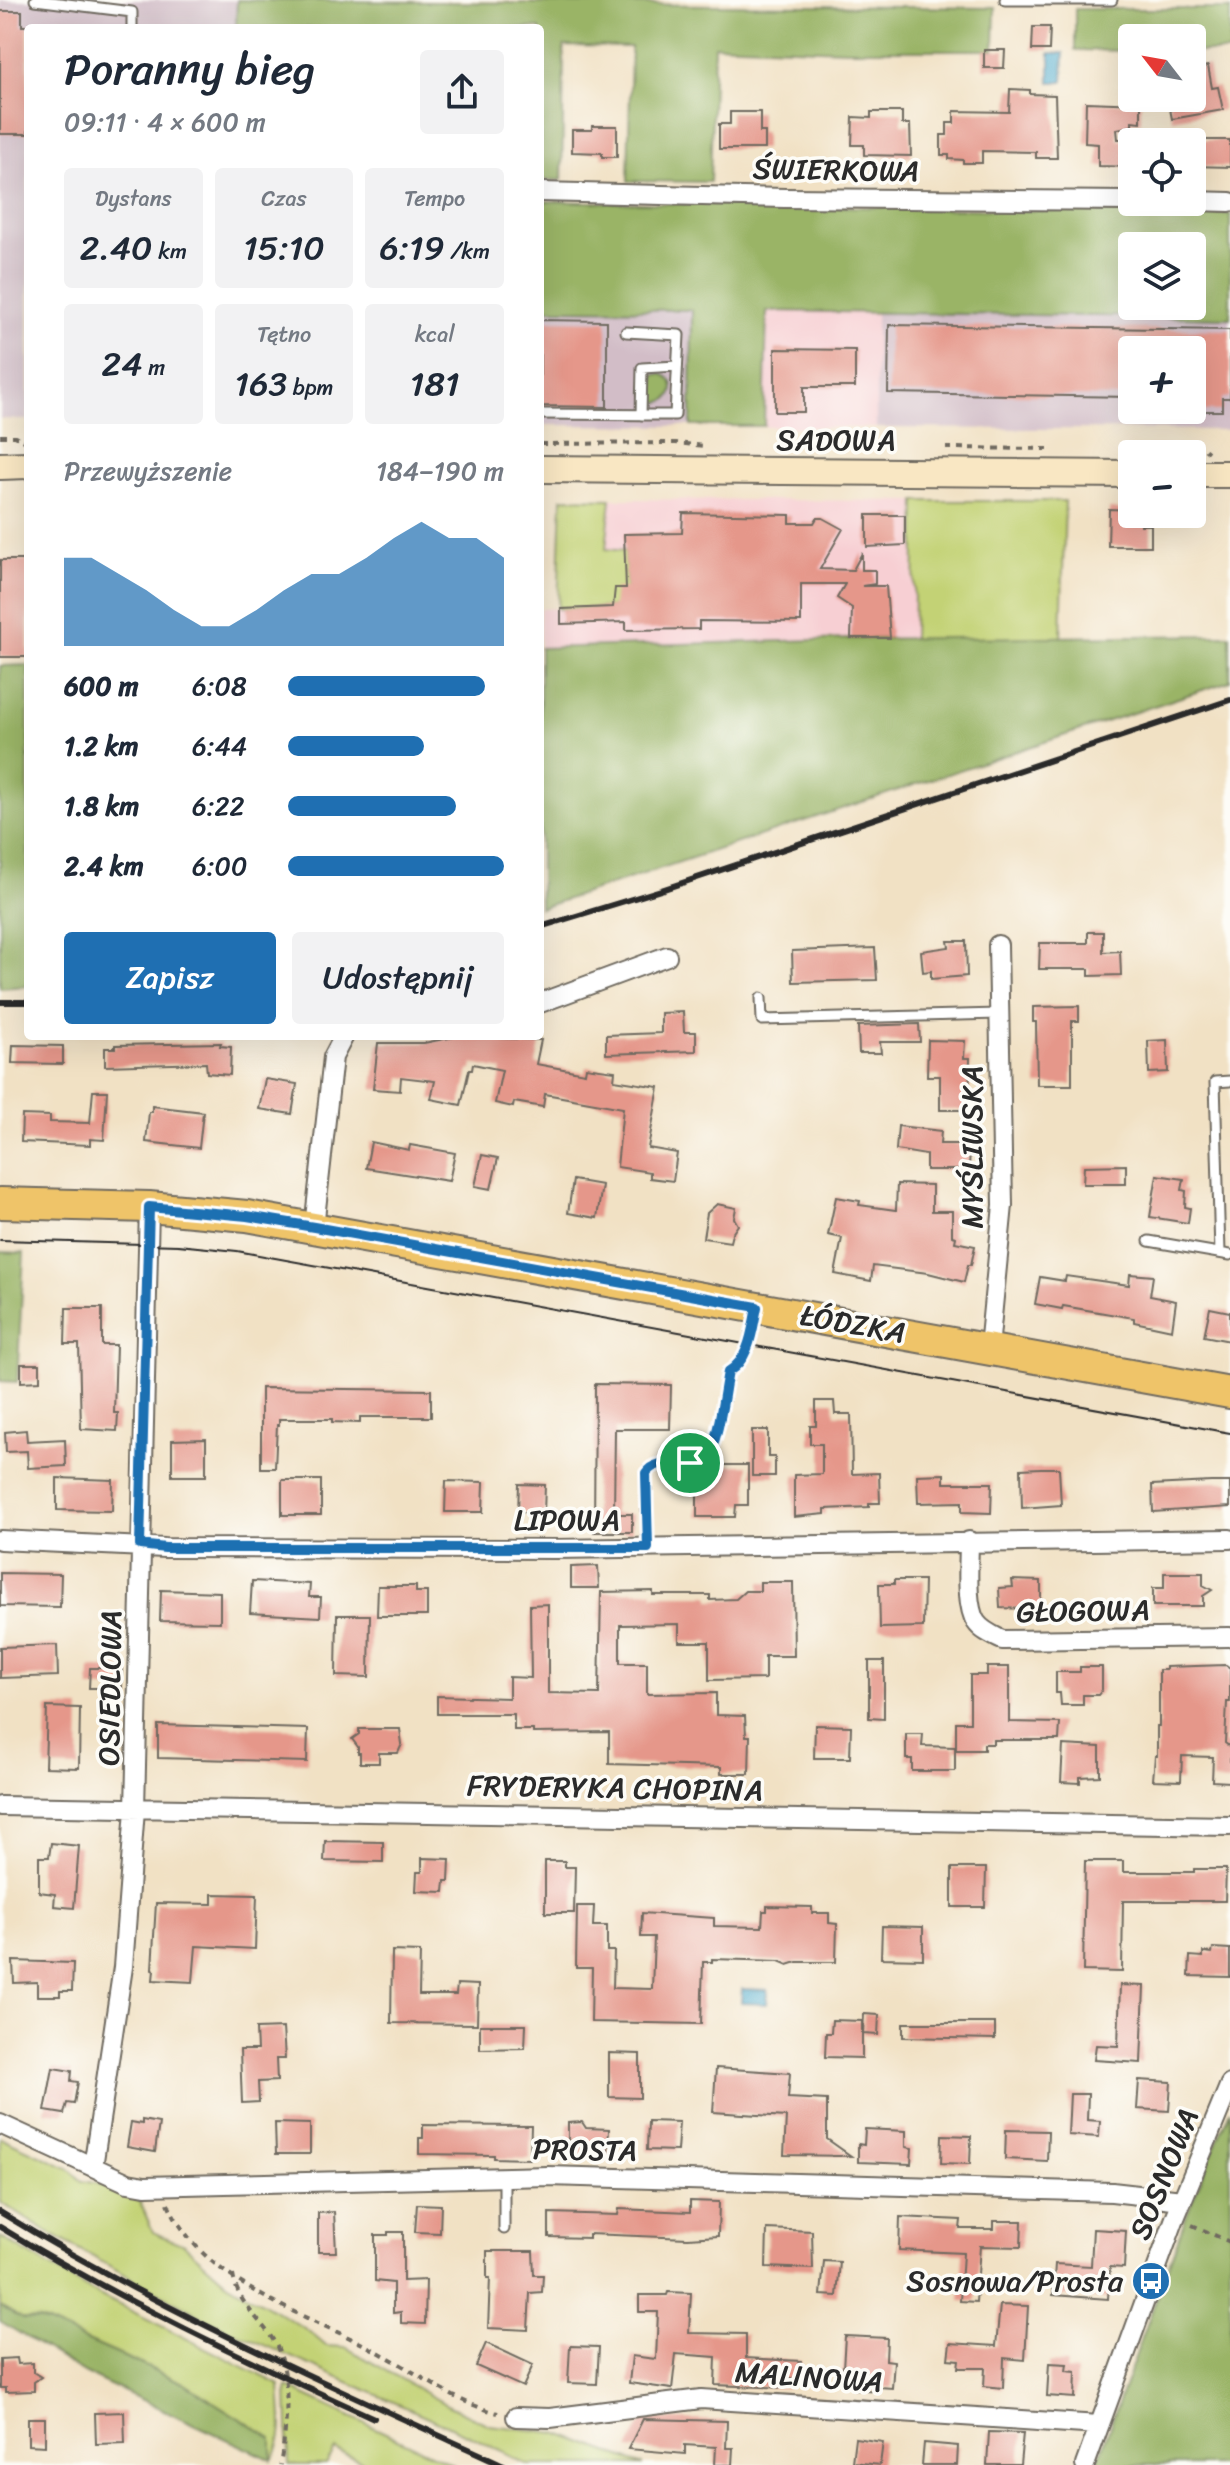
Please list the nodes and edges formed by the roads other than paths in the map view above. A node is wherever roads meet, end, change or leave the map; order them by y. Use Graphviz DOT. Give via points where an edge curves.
graph roads {
  1 [pos="35,0"];
  2 [pos="1005,0"];
  3 [pos="1112,0"];
  4 [pos="132,24"];
  5 [pos="544,192"];
  6 [pos="1118,201"];
  7 [pos="1206,201"];
  8 [pos="1230,202"];
  9 [pos="626,332"];
  10 [pos="677,366"];
  11 [pos="544,414"];
  12 [pos="641,415"];
  13 [pos="24,465"];
  14 [pos="0,466"];
  15 [pos="544,469"];
  16 [pos="1118,474"];
  17 [pos="1206,474"];
  18 [pos="1230,474"];
  19 [pos="998,945"];
  20 [pos="667,956"];
  21 [pos="761,998"];
  22 [pos="544,1002"];
  23 [pos="999,1014"];
  24 [pos="342,1040"];
  25 [pos="1230,1081"];
  26 [pos="0,1203"];
  27 [pos="149,1207"];
  28 [pos="314,1227"];
  29 [pos="1149,1241"];
  30 [pos="1225,1254"];
  31 [pos="757,1307"];
  32 [pos="989,1348"];
  33 [pos="1230,1393"];
  34 [pos="1230,1539"];
  35 [pos="0,1540"];
  36 [pos="969,1541"];
  37 [pos="140,1545"];
  38 [pos="648,1548"];
  39 [pos="1230,1637"];
  40 [pos="0,1806"];
  41 [pos="135,1809"];
  42 [pos="1230,1826"];
  43 [pos="1230,2084"];
  44 [pos="0,2124"];
  45 [pos="93,2167"];
  46 [pos="504,2176"];
  47 [pos="1178,2209"];
  48 [pos="504,2229"];
  49 [pos="516,2417"];
  50 [pos="1099,2425"];
  51 [pos="1085,2465"];
  1 -- 4 [label="lane" via="132,12"];
  2 -- 3 [label="lane"];
  5 -- 6 [label="street, ŚWIERKOWA"];
  7 -- 8 [label="street"];
  9 -- 10 [label="lane" via="679,335"];
  10 -- 12 [label="lane" via="642,368"];
  10 -- 12 [label="lane" via="675,415"];
  11 -- 12 [label="lane"];
  13 -- 14 [label="street"];
  15 -- 16 [label="street, SADOWA"];
  17 -- 18 [label="street"];
  19 -- 23 [label="street, MYŚLIWSKA"];
  20 -- 22 [label="street"];
  21 -- 23 [label="lane" via="762,1020"];
  23 -- 32 [label="street, MYŚLIWSKA" via="1003,1216"];
  24 -- 28 [label="street" via="333,1057"];
  25 -- 30 [label="lane" via="1215,1082"];
  26 -- 27 [label="main road, ŁÓDZKA"];
  27 -- 28 [label="main road, ŁÓDZKA"];
  27 -- 37 [label="street, OSIEDLOWA"];
  28 -- 31 [label="main road, ŁÓDZKA"];
  29 -- 30 [label="lane"];
  31 -- 32 [label="main road, ŁÓDZKA"];
  31 -- 38 [label="lane" via="744,1356 728,1372 713,1445 690,1463 657,1464 646,1473"];
  32 -- 33 [label="main road, ŁÓDZKA"];
  34 -- 36 [label="street, LIPOWA"];
  35 -- 37 [label="street, LIPOWA"];
  36 -- 38 [label="street, LIPOWA"];
  36 -- 39 [label="street, GŁOGOWA" via="970,1603 976,1623 1002,1640"];
  37 -- 38 [label="street, LIPOWA"];
  37 -- 41 [label="street, OSIEDLOWA"];
  40 -- 41 [label="street, FRYDERYKA CHOPINA"];
  41 -- 42 [label="street, FRYDERYKA CHOPINA"];
  41 -- 45 [label="street, OSIEDLOWA" via="123,1967"];
  43 -- 47 [label="street, SOSNOWA"];
  44 -- 45 [label="street, PROSTA"];
  45 -- 46 [label="street, PROSTA" via="128,2183 163,2186"];
  46 -- 47 [label="street, PROSTA" via="1112,2192"];
  46 -- 48 [label="lane"];
  47 -- 50 [label="street, SOSNOWA"];
  49 -- 50 [label="street, MALINOWA" via="550,2418 701,2399"];
  50 -- 51 [label="street, SOSNOWA"];
}
